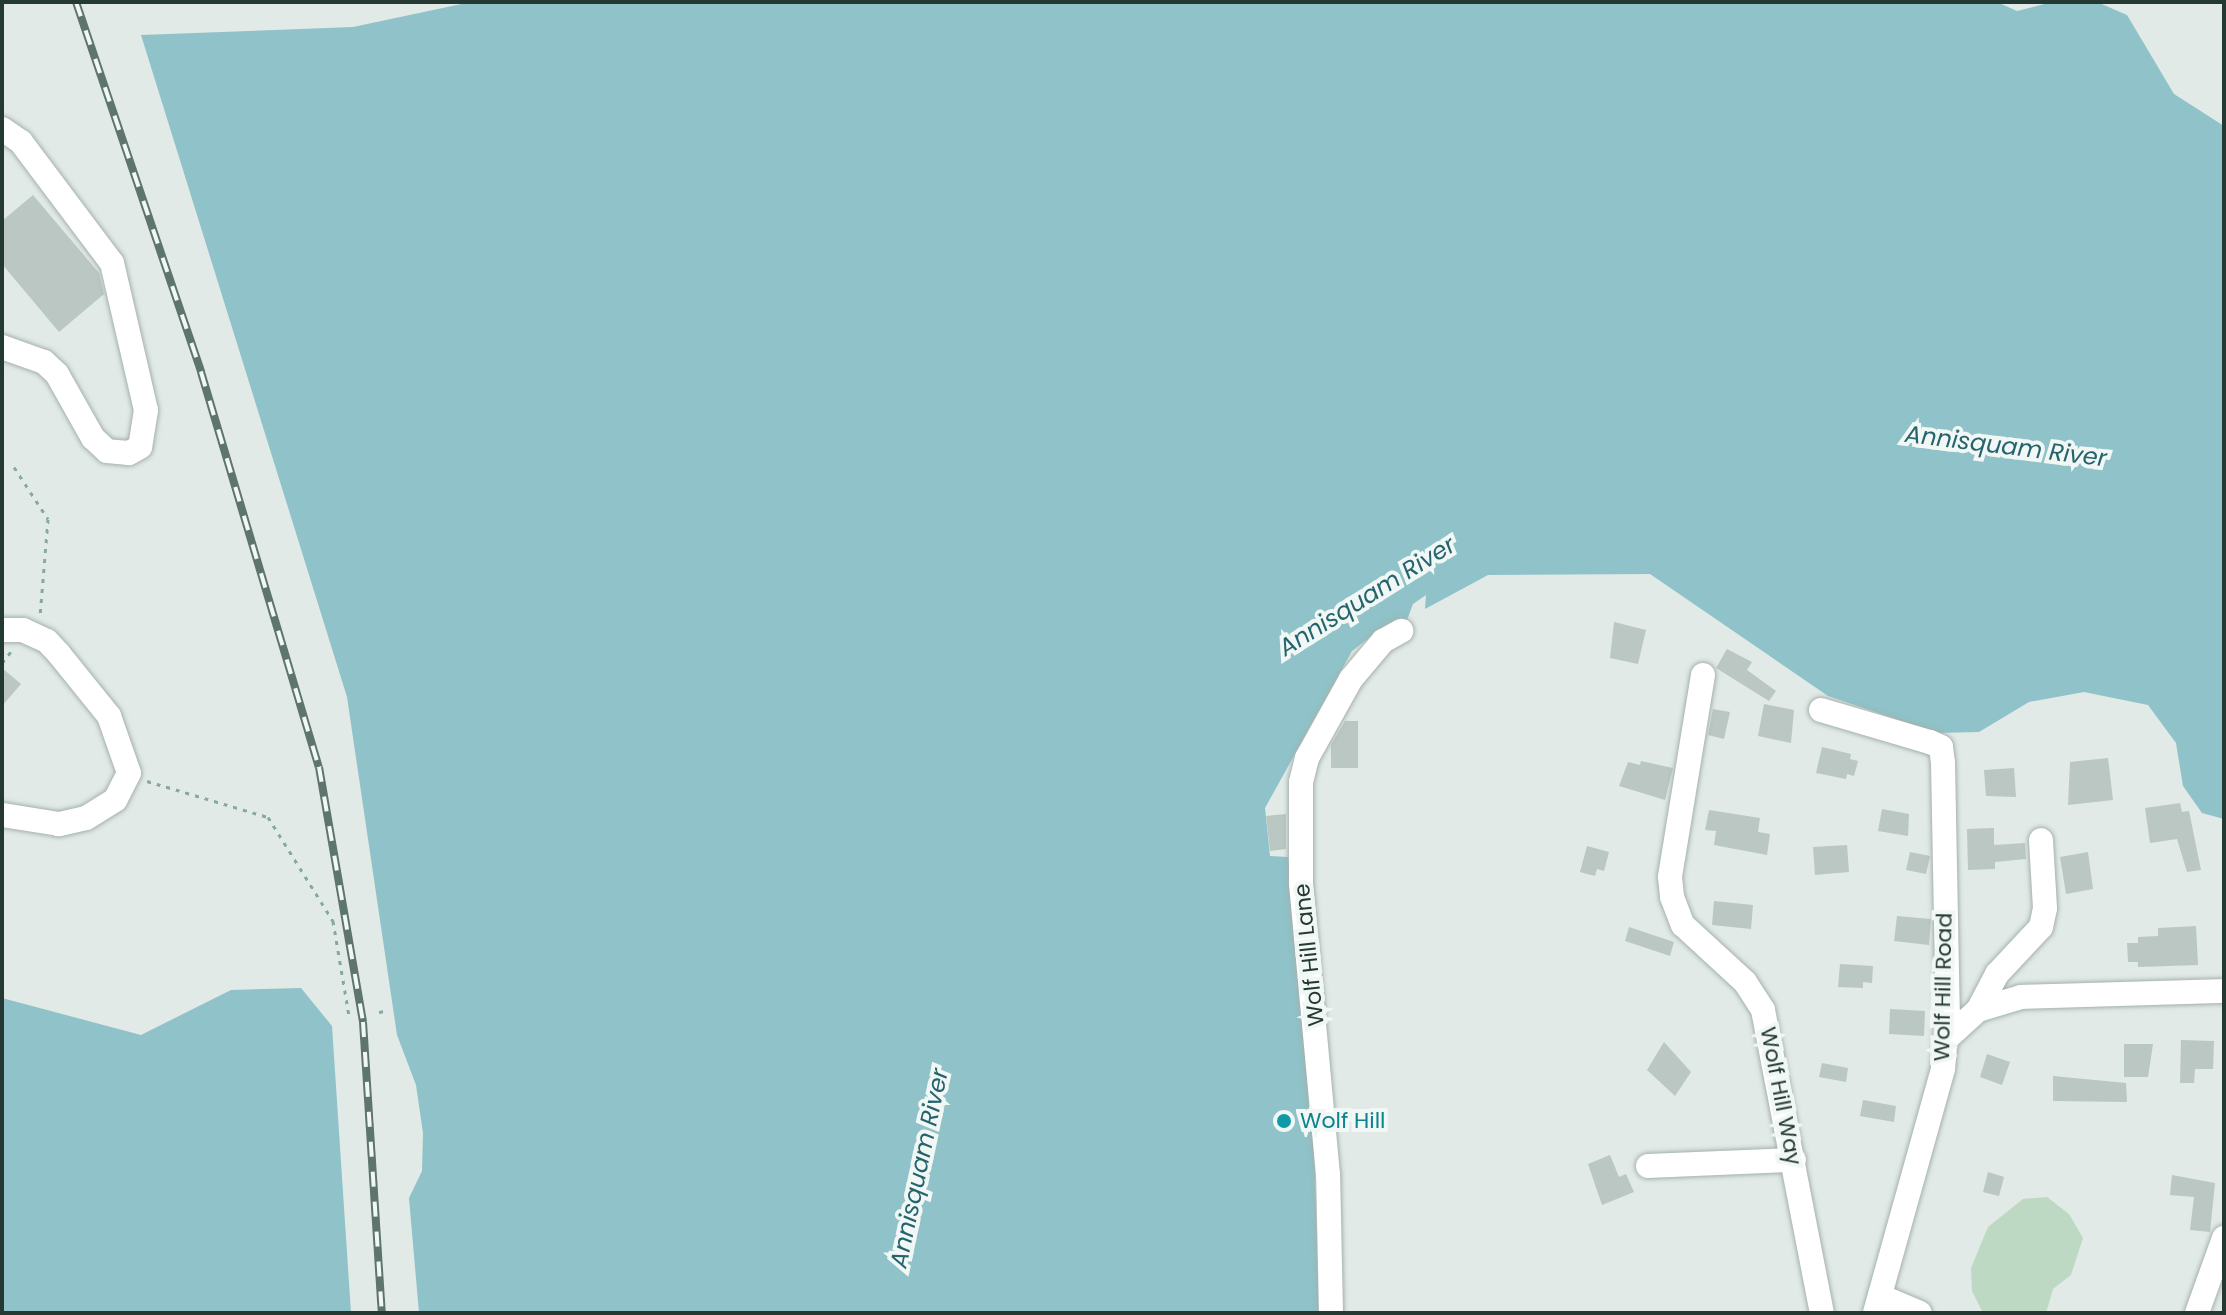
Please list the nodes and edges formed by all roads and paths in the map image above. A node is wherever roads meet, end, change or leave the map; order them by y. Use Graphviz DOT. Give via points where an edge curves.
graph roads {
  1 [pos="2,129"];
  2 [pos="13,351"];
  3 [pos="14,467"];
  4 [pos="2,630"];
  5 [pos="1401,631"];
  6 [pos="34,635"];
  7 [pos="1703,675"];
  8 [pos="1821,710"];
  9 [pos="129,773"];
  10 [pos="2,815"];
  11 [pos="2041,840"];
  12 [pos="2224,991"];
  13 [pos="1978,1010"];
  14 [pos="385,1011"];
  15 [pos="379,1012"];
  16 [pos="349,1016"];
  17 [pos="1946,1039"];
  18 [pos="1794,1160"];
  19 [pos="1648,1166"];
  20 [pos="2224,1238"];
  21 [pos="1878,1304"];
  22 [pos="1331,1313"];
  23 [pos="1822,1313"];
  24 [pos="1920,1313"];
  25 [pos="2197,1313"];
  1 -- 2 [label="street" via="21,142 112,263 146,410 140,447 129,453 107,451 93,438 57,374"];
  3 -- 6 [label="path" via="48,519 48,567"];
  4 -- 6 [label="street"];
  5 -- 22 [label="street, Wolf Hill Lane" via="1383,641 1351,679 1307,758 1301,782 1301,883 1327,1164"];
  6 -- 9 [label="street" via="59,654 109,716"];
  7 -- 18 [label="street, Wolf Hill Way" via="1671,868 1672,897 1683,925 1760,1002"];
  8 -- 17 [label="street, Wolf Hill Road" via="1941,747"];
  9 -- 10 [label="street" via="115,800 86,818 59,824"];
  9 -- 16 [label="path" via="268,817 333,921"];
  11 -- 13 [label="street" via="2041,927 1997,974"];
  12 -- 13 [label="street" via="2052,994"];
  13 -- 17 [label="street"];
  14 -- 15 [label="path"];
  17 -- 21 [label="street, Wolf Hill Road" via="1938,1094"];
  18 -- 19 [label="street"];
  18 -- 23 [label="street, Wolf Hill Way"];
  20 -- 25 [label="street"];
  21 -- 24 [label="street"];
}
